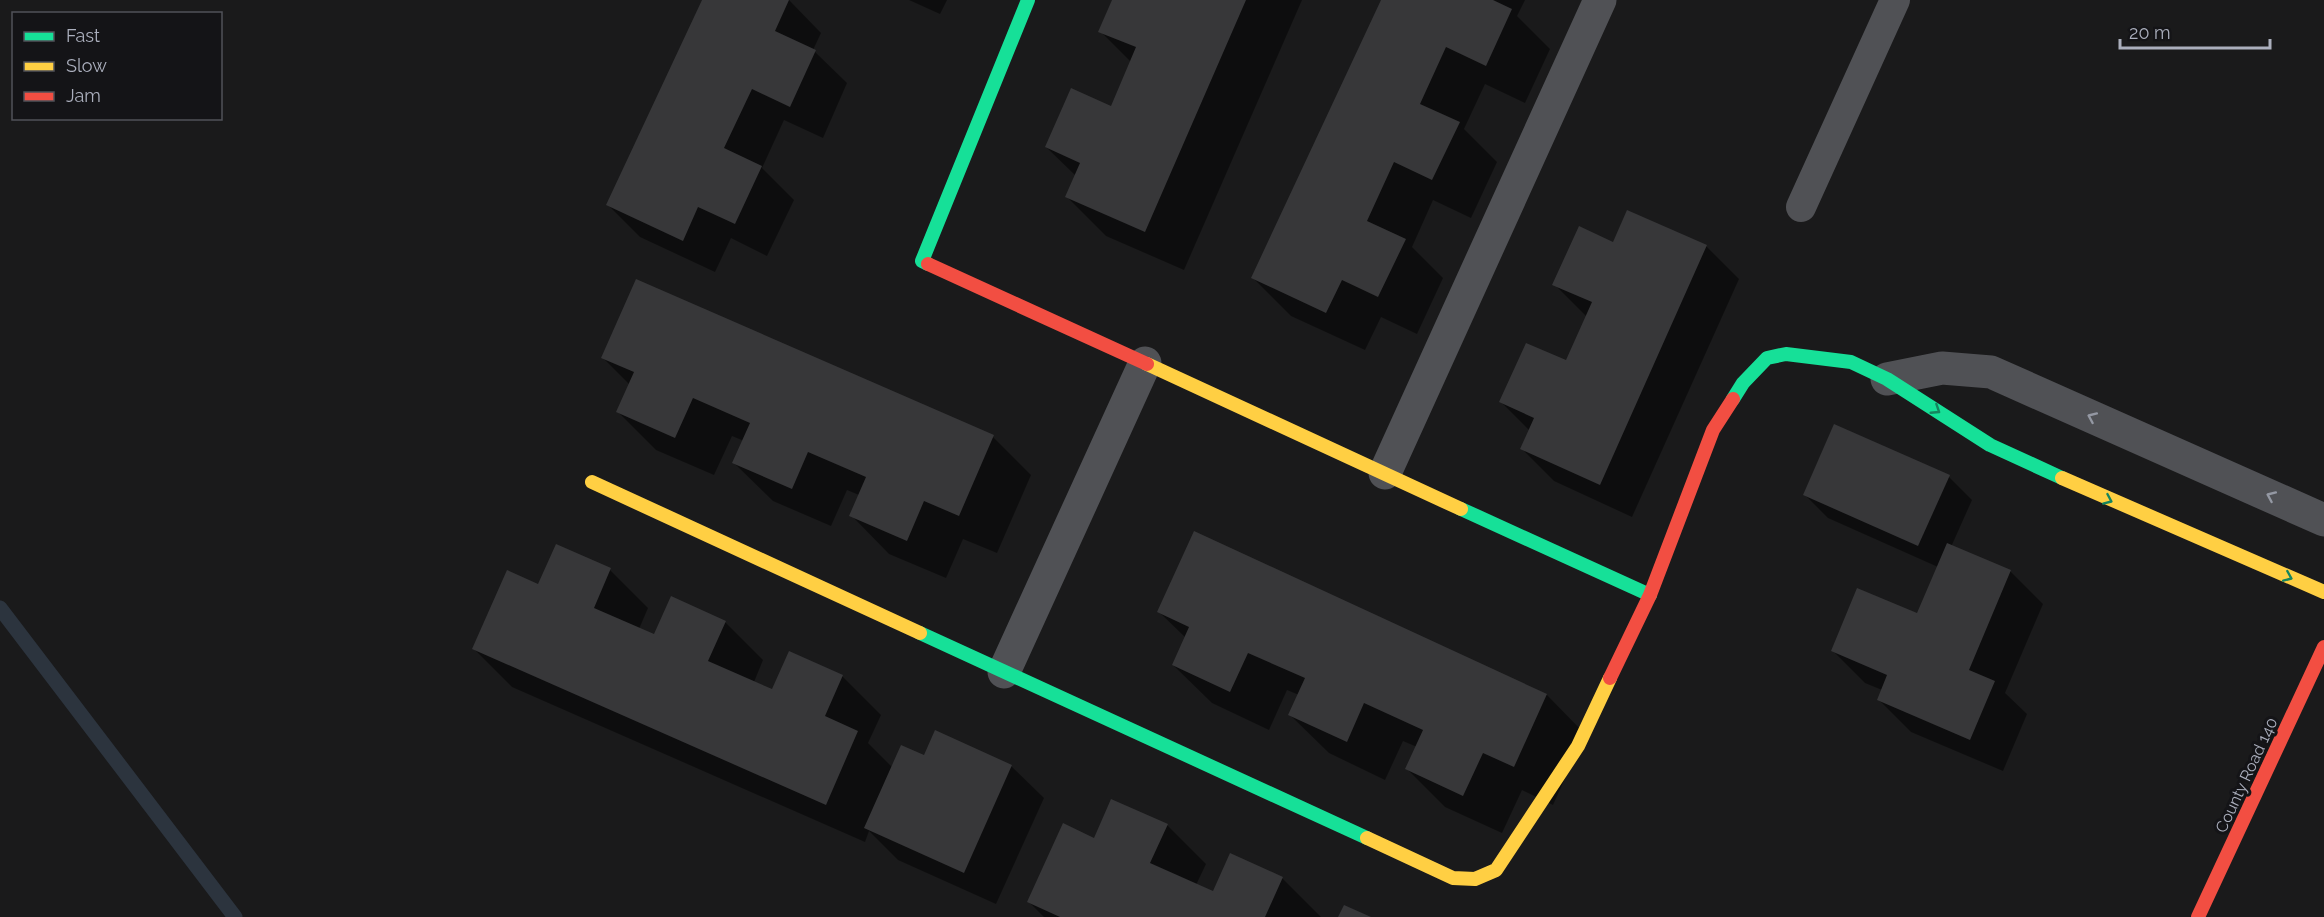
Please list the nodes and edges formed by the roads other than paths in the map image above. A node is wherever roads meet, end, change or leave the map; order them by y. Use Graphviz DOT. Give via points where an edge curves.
graph roads {
  1 [pos="1028,0"];
  2 [pos="1600,0"];
  3 [pos="1895,0"];
  4 [pos="1801,207"];
  5 [pos="1145,363"];
  6 [pos="1887,379"];
  7 [pos="1385,473"];
  8 [pos="592,482"];
  9 [pos="2324,520"];
  10 [pos="2324,592"];
  11 [pos="1650,595"];
  12 [pos="2324,647"];
  13 [pos="1004,672"];
  14 [pos="2199,917"];
  1 -- 5 [label="street" via="922,261"];
  2 -- 7 [label="street"];
  3 -- 4 [label="lane"];
  5 -- 7 [label="street"];
  5 -- 13 [label="street"];
  9 -- 6 [label="street, one-way" via="1991,372 1942,368"];
  6 -- 10 [label="street, one-way" via="1990,445"];
  6 -- 11 [label="street" via="1851,362 1786,354 1767,357 1743,383 1713,430"];
  7 -- 11 [label="street"];
  8 -- 13 [label="street"];
  11 -- 13 [label="street" via="1578,746 1496,870 1475,879 1453,878"];
  12 -- 14 [label="street, County Road 140"];
}
